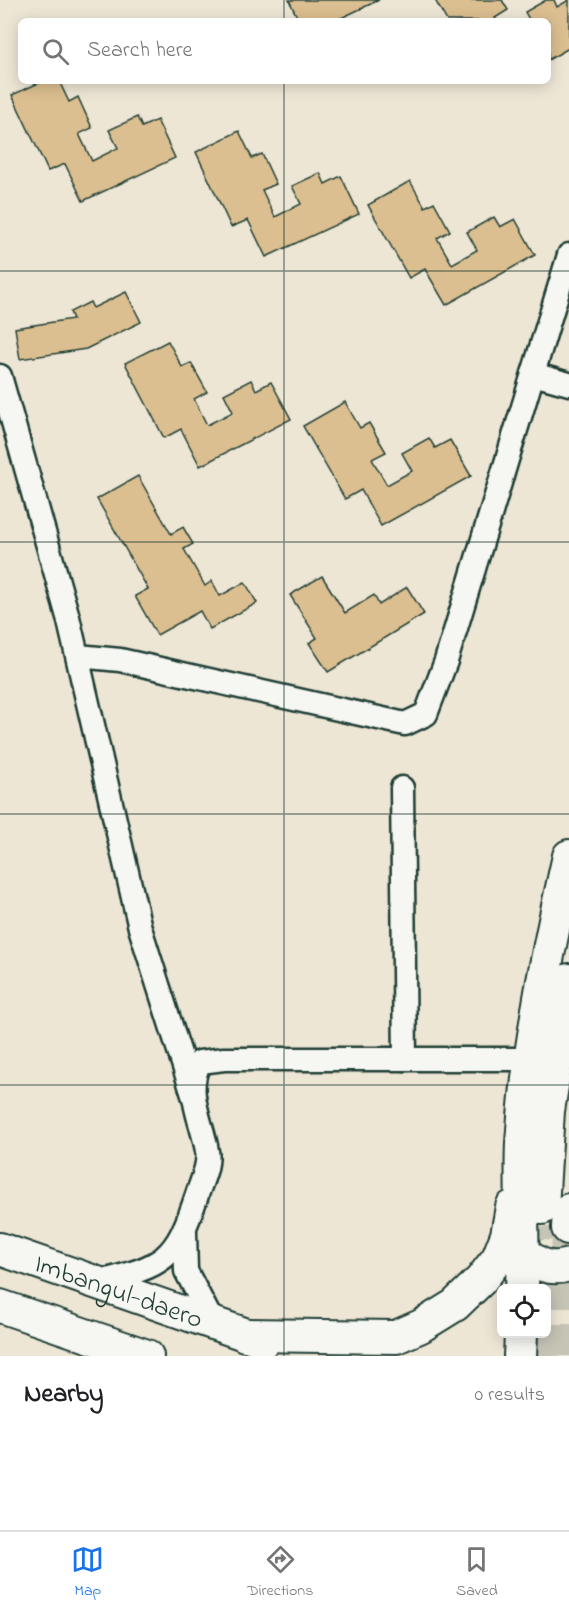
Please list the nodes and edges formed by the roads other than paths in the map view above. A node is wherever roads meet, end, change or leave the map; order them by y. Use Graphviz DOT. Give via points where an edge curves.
graph roads {
  1 [pos="569,255"];
  2 [pos="533,374"];
  3 [pos="0,376"];
  4 [pos="569,384"];
  5 [pos="78,656"];
  6 [pos="402,789"];
  7 [pos="569,856"];
  8 [pos="569,980"];
  9 [pos="405,1059"];
  10 [pos="531,1059"];
  11 [pos="193,1095"];
  12 [pos="522,1144"];
  13 [pos="559,1222"];
  14 [pos="185,1232"];
  15 [pos="0,1249"];
  16 [pos="524,1253"];
  17 [pos="569,1265"];
  18 [pos="99,1282"];
  19 [pos="522,1284"];
  20 [pos="0,1306"];
  21 [pos="213,1323"];
  22 [pos="245,1335"];
  23 [pos="521,1338"];
  24 [pos="147,1356"];
  25 [pos="307,1356"];
  26 [pos="520,1356"];
  1 -- 2 [label="street"];
  2 -- 4 [label="street"];
  2 -- 5 [label="street" via="446,661 426,714 405,724 120,660"];
  3 -- 5 [label="street"];
  5 -- 11 [label="street" via="140,928"];
  6 -- 9 [label="street"];
  7 -- 10 [label="main road"];
  8 -- 13 [label="main road" via="548,1111"];
  9 -- 10 [label="street"];
  9 -- 11 [label="street" via="200,1062 193,1077"];
  10 -- 12 [label="main road"];
  11 -- 14 [label="street" via="208,1158"];
  12 -- 16 [label="main road"];
  12 -- 22 [label="main road" via="507,1235 498,1258 455,1305 396,1336"];
  14 -- 18 [label="street" via="173,1251 156,1265"];
  14 -- 21 [label="street" via="186,1271"];
  15 -- 18 [label="main road, Imbangul-daero"];
  16 -- 17 [label="main road" via="536,1263 557,1269"];
  16 -- 19 [label="main road"];
  18 -- 21 [label="main road, Imbangul-daero"];
  20 -- 24 [label="main road, Imbangul-daero"];
  21 -- 22 [label="main road, Imbangul-daero"];
  22 -- 25 [label="main road, Imbangul-daero"];
  23 -- 26 [label="main road"];
}
